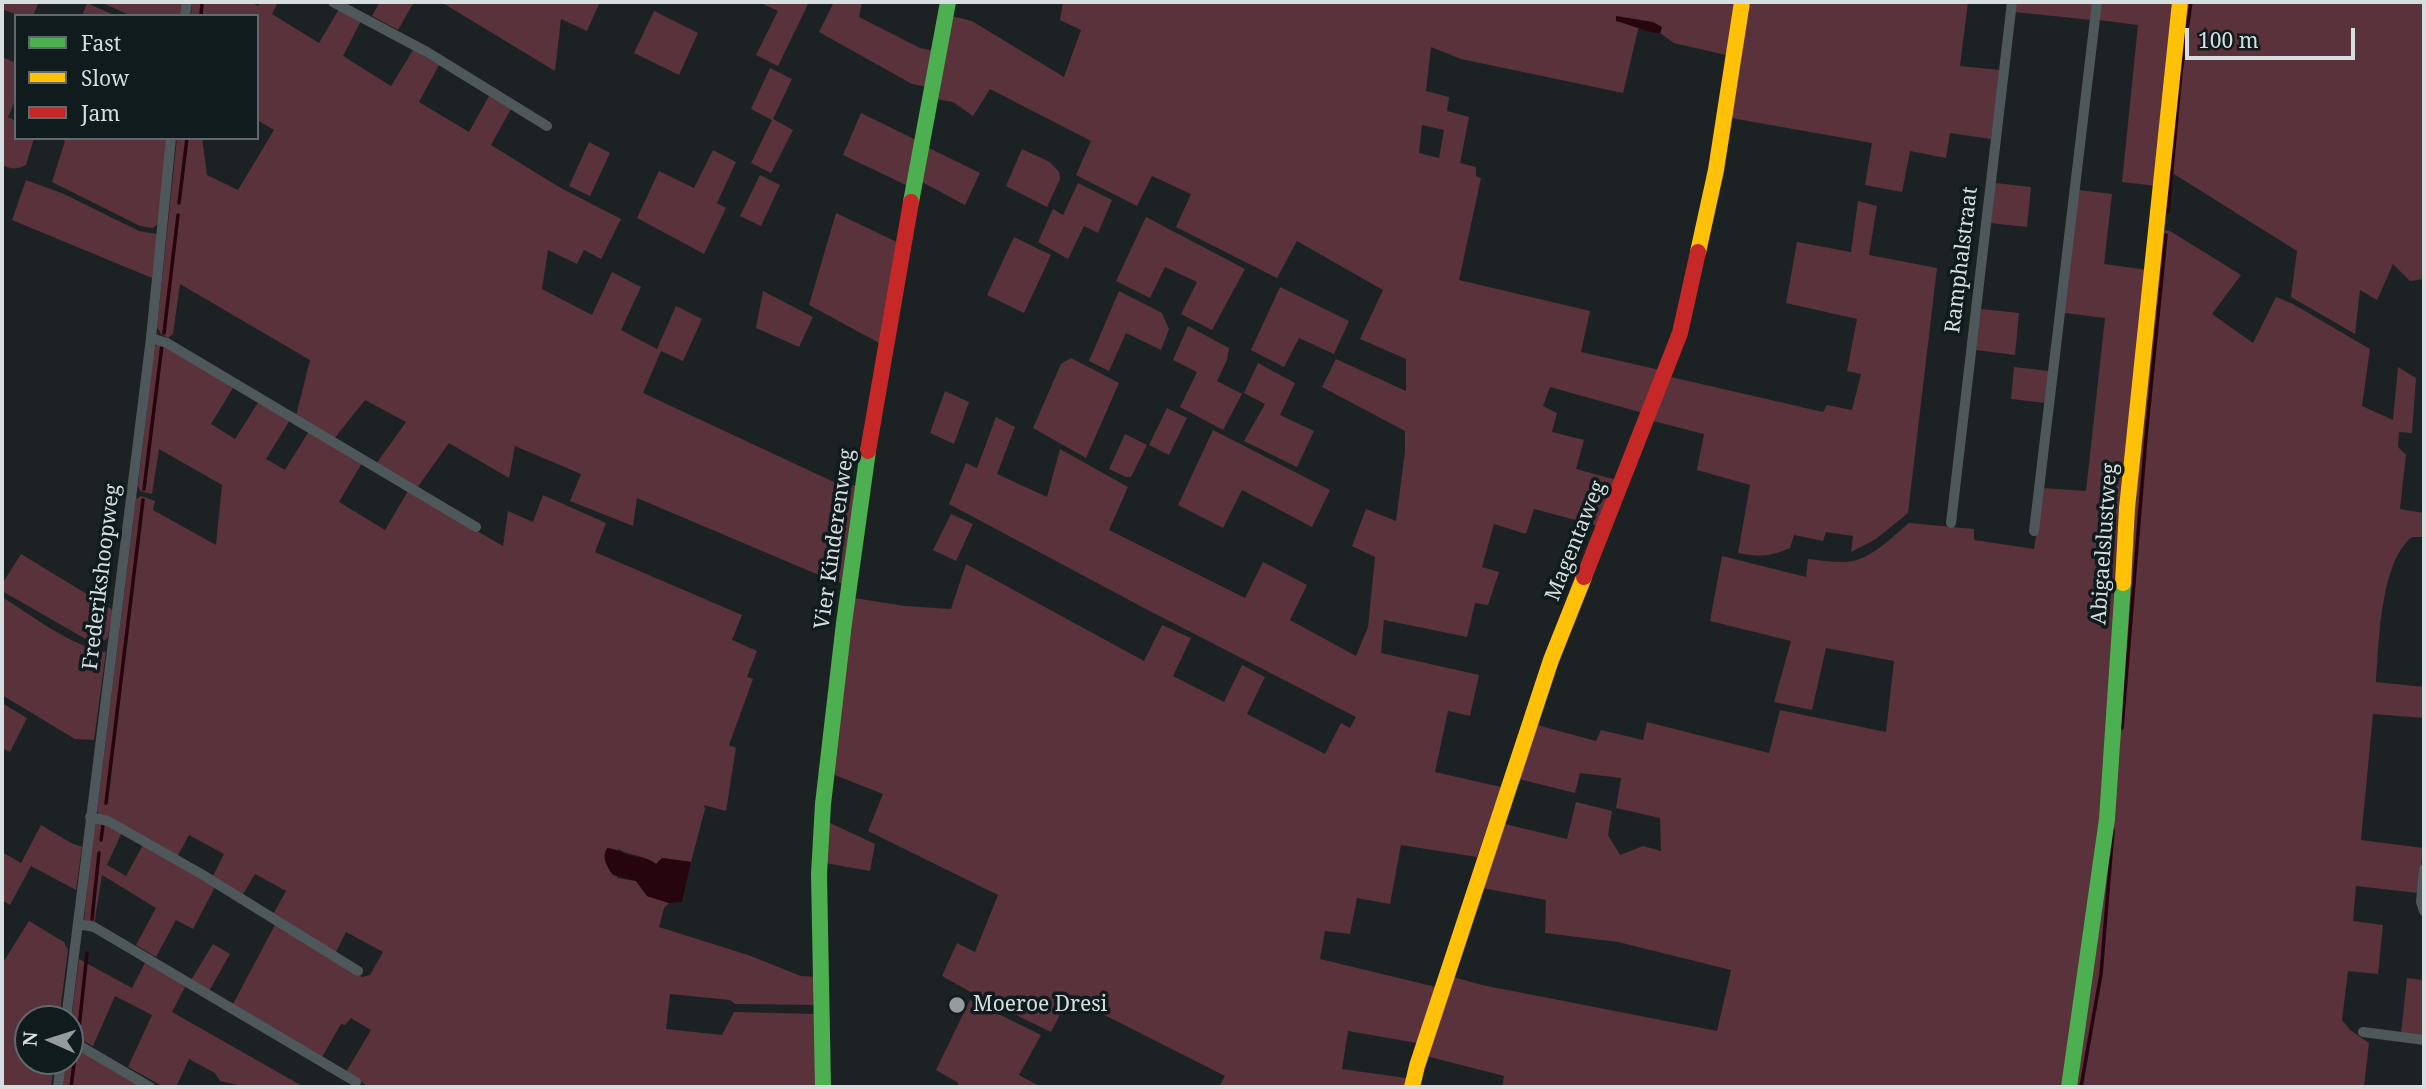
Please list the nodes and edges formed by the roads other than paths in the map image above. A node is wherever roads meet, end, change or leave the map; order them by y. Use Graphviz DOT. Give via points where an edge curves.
graph roads {
  1 [pos="333,2"];
  2 [pos="948,2"];
  3 [pos="1742,2"];
  4 [pos="2012,2"];
  5 [pos="2097,2"];
  6 [pos="2180,2"];
  7 [pos="547,126"];
  8 [pos="171,140"];
  9 [pos="150,338"];
  10 [pos="1951,523"];
  11 [pos="476,527"];
  12 [pos="2034,531"];
  13 [pos="90,817"];
  14 [pos="2424,869"];
  15 [pos="2424,911"];
  16 [pos="78,924"];
  17 [pos="358,971"];
  18 [pos="68,1005"];
  19 [pos="2363,1032"];
  20 [pos="2424,1040"];
  21 [pos="84,1048"];
  22 [pos="356,1082"];
  23 [pos="150,1087"];
  24 [pos="823,1087"];
  25 [pos="1412,1087"];
  26 [pos="2068,1087"];
  1 -- 7 [label="street"];
  2 -- 24 [label="street, Vier Kinderenweg" via="867,459 824,790 819,874"];
  3 -- 25 [label="street, Magentaweg" via="1716,170 1680,333 1551,660"];
  4 -- 10 [label="street, Ramphalstraat"];
  5 -- 12 [label="street"];
  6 -- 26 [label="street, Abigaelslustweg" via="2127,508 2108,819"];
  8 -- 9 [label="street, Frederikshoopweg"];
  9 -- 11 [label="street" via="166,342"];
  9 -- 13 [label="street, Frederikshoopweg"];
  13 -- 16 [label="street, Frederikshoopweg"];
  13 -- 17 [label="street" via="108,821 203,875"];
  14 -- 15 [label="street"];
  16 -- 18 [label="street, Frederikshoopweg"];
  16 -- 22 [label="street" via="94,927"];
  19 -- 20 [label="street"];
  21 -- 23 [label="street"];
}
